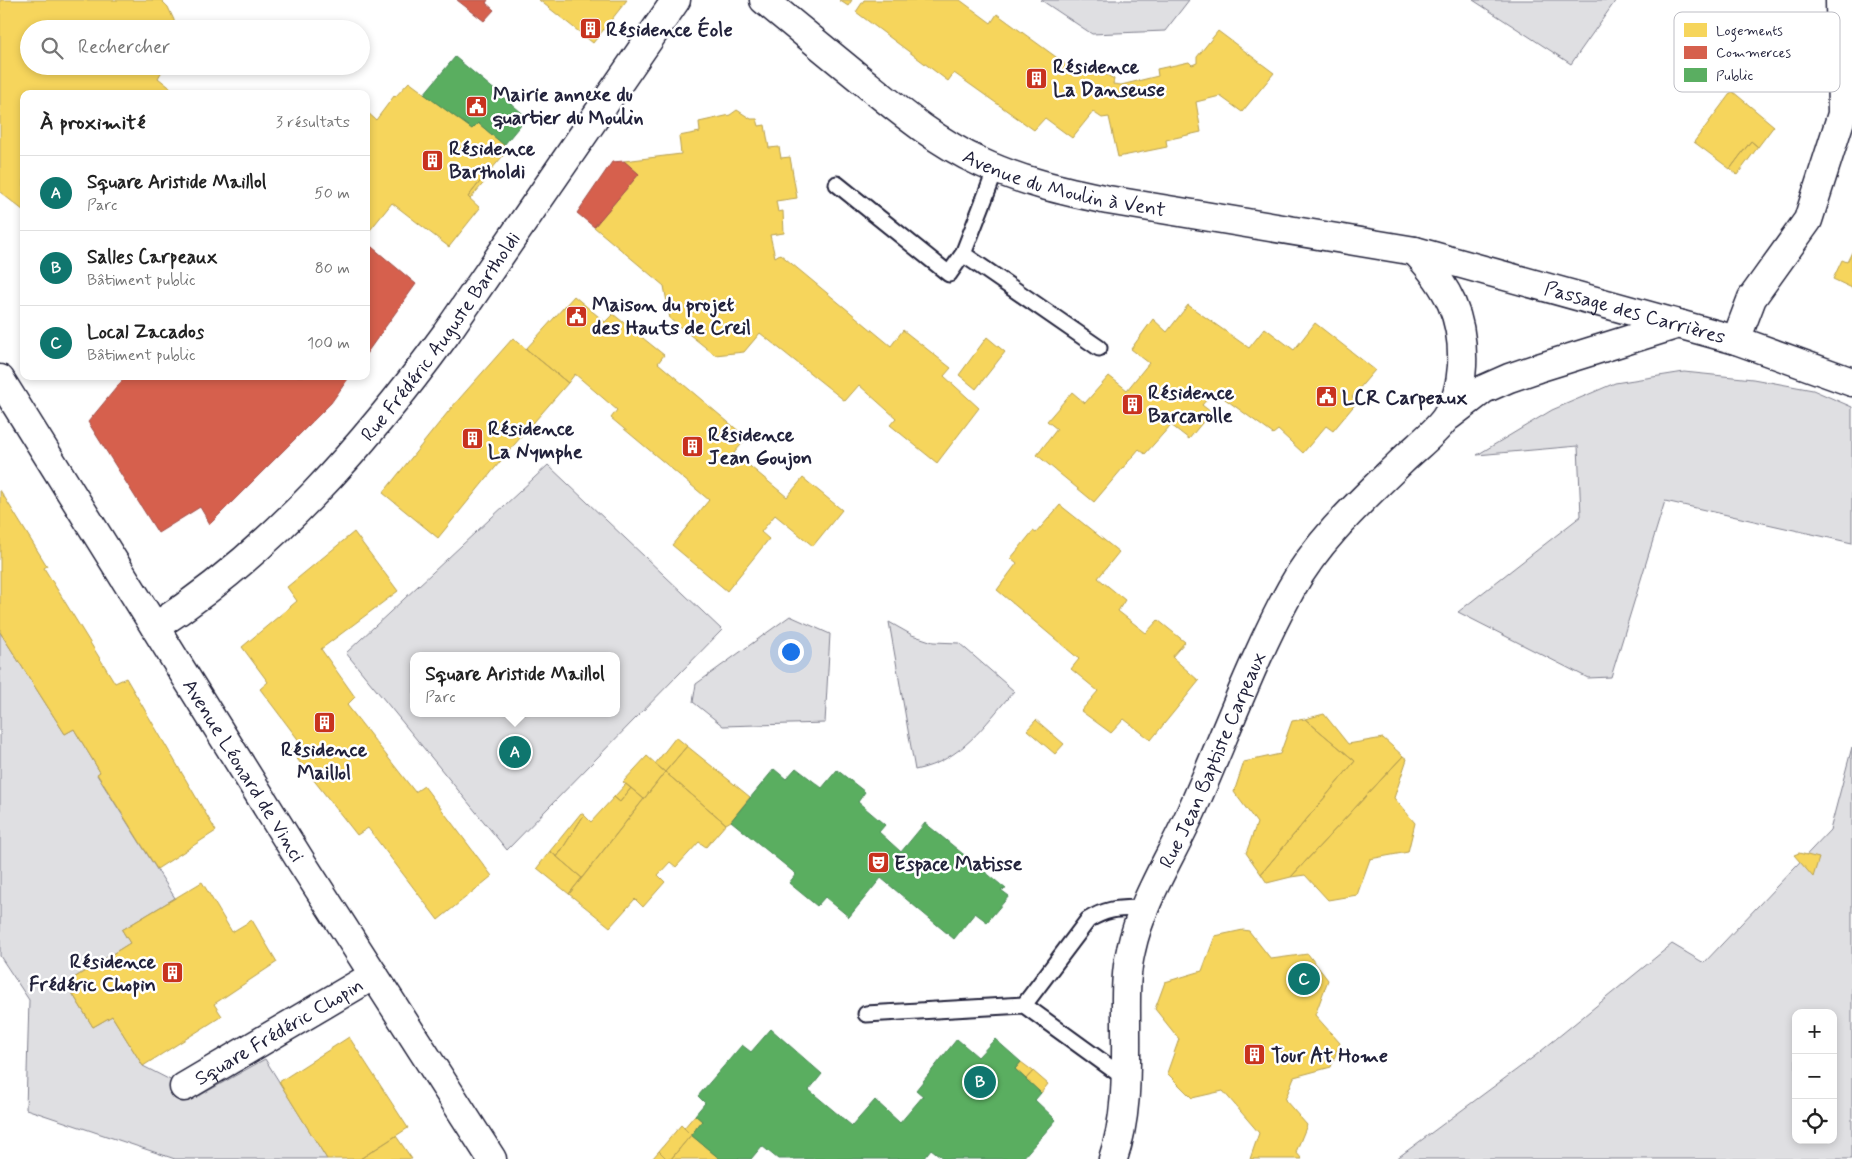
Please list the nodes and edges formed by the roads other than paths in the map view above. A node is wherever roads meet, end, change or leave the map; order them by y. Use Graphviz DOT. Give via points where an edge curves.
graph roads {
  1 [pos="676,0"];
  2 [pos="764,0"];
  3 [pos="1840,0"];
  4 [pos="996,169"];
  5 [pos="837,184"];
  6 [pos="1415,251"];
  7 [pos="963,254"];
  8 [pos="1679,324"];
  9 [pos="1736,340"];
  10 [pos="1099,348"];
  11 [pos="0,379"];
  12 [pos="1852,382"];
  13 [pos="1444,420"];
  14 [pos="155,627"];
  15 [pos="1145,908"];
  16 [pos="374,975"];
  17 [pos="1024,1005"];
  18 [pos="866,1014"];
  19 [pos="1126,1079"];
  20 [pos="184,1087"];
  21 [pos="492,1159"];
  22 [pos="1113,1159"];
  1 -- 14 [label="street, Rue Frédéric Auguste Bartholdi" via="446,334 362,442 296,512 240,564 189,605"];
  2 -- 4 [label="street, Avenue du Moulin à Vent" via="917,125"];
  3 -- 9 [label="street" via="1842,114 1808,220 1752,298"];
  4 -- 6 [label="street, Avenue du Moulin à Vent" via="1092,197"];
  4 -- 7 [label="lane"];
  5 -- 7 [label="lane" via="949,274"];
  6 -- 8 [label="street, Passage des Carrières"];
  6 -- 13 [label="street, Rue Jean Baptiste Carpeaux" via="1445,289 1461,329 1458,392"];
  7 -- 10 [label="lane"];
  8 -- 9 [label="street, Passage des Carrières"];
  8 -- 13 [label="street, Rue Jean Baptiste Carpeaux" via="1509,378 1484,389"];
  9 -- 12 [label="street, Passage des Carrières"];
  11 -- 14 [label="street, Avenue Léonard de Vinci"];
  13 -- 15 [label="street, Rue Jean Baptiste Carpeaux" via="1322,542 1292,588 1258,655 1192,810"];
  14 -- 16 [label="street, Avenue Léonard de Vinci"];
  15 -- 17 [label="lane" via="1112,909 1088,920"];
  15 -- 19 [label="street, Rue Jean Baptiste Carpeaux" via="1127,970"];
  16 -- 20 [label="street, Square Frédéric Chopin"];
  16 -- 21 [label="street, Avenue Léonard de Vinci"];
  17 -- 18 [label="lane"];
  17 -- 19 [label="lane"];
  19 -- 22 [label="street, Rue Jean Baptiste Carpeaux" via="1125,1102"];
}
